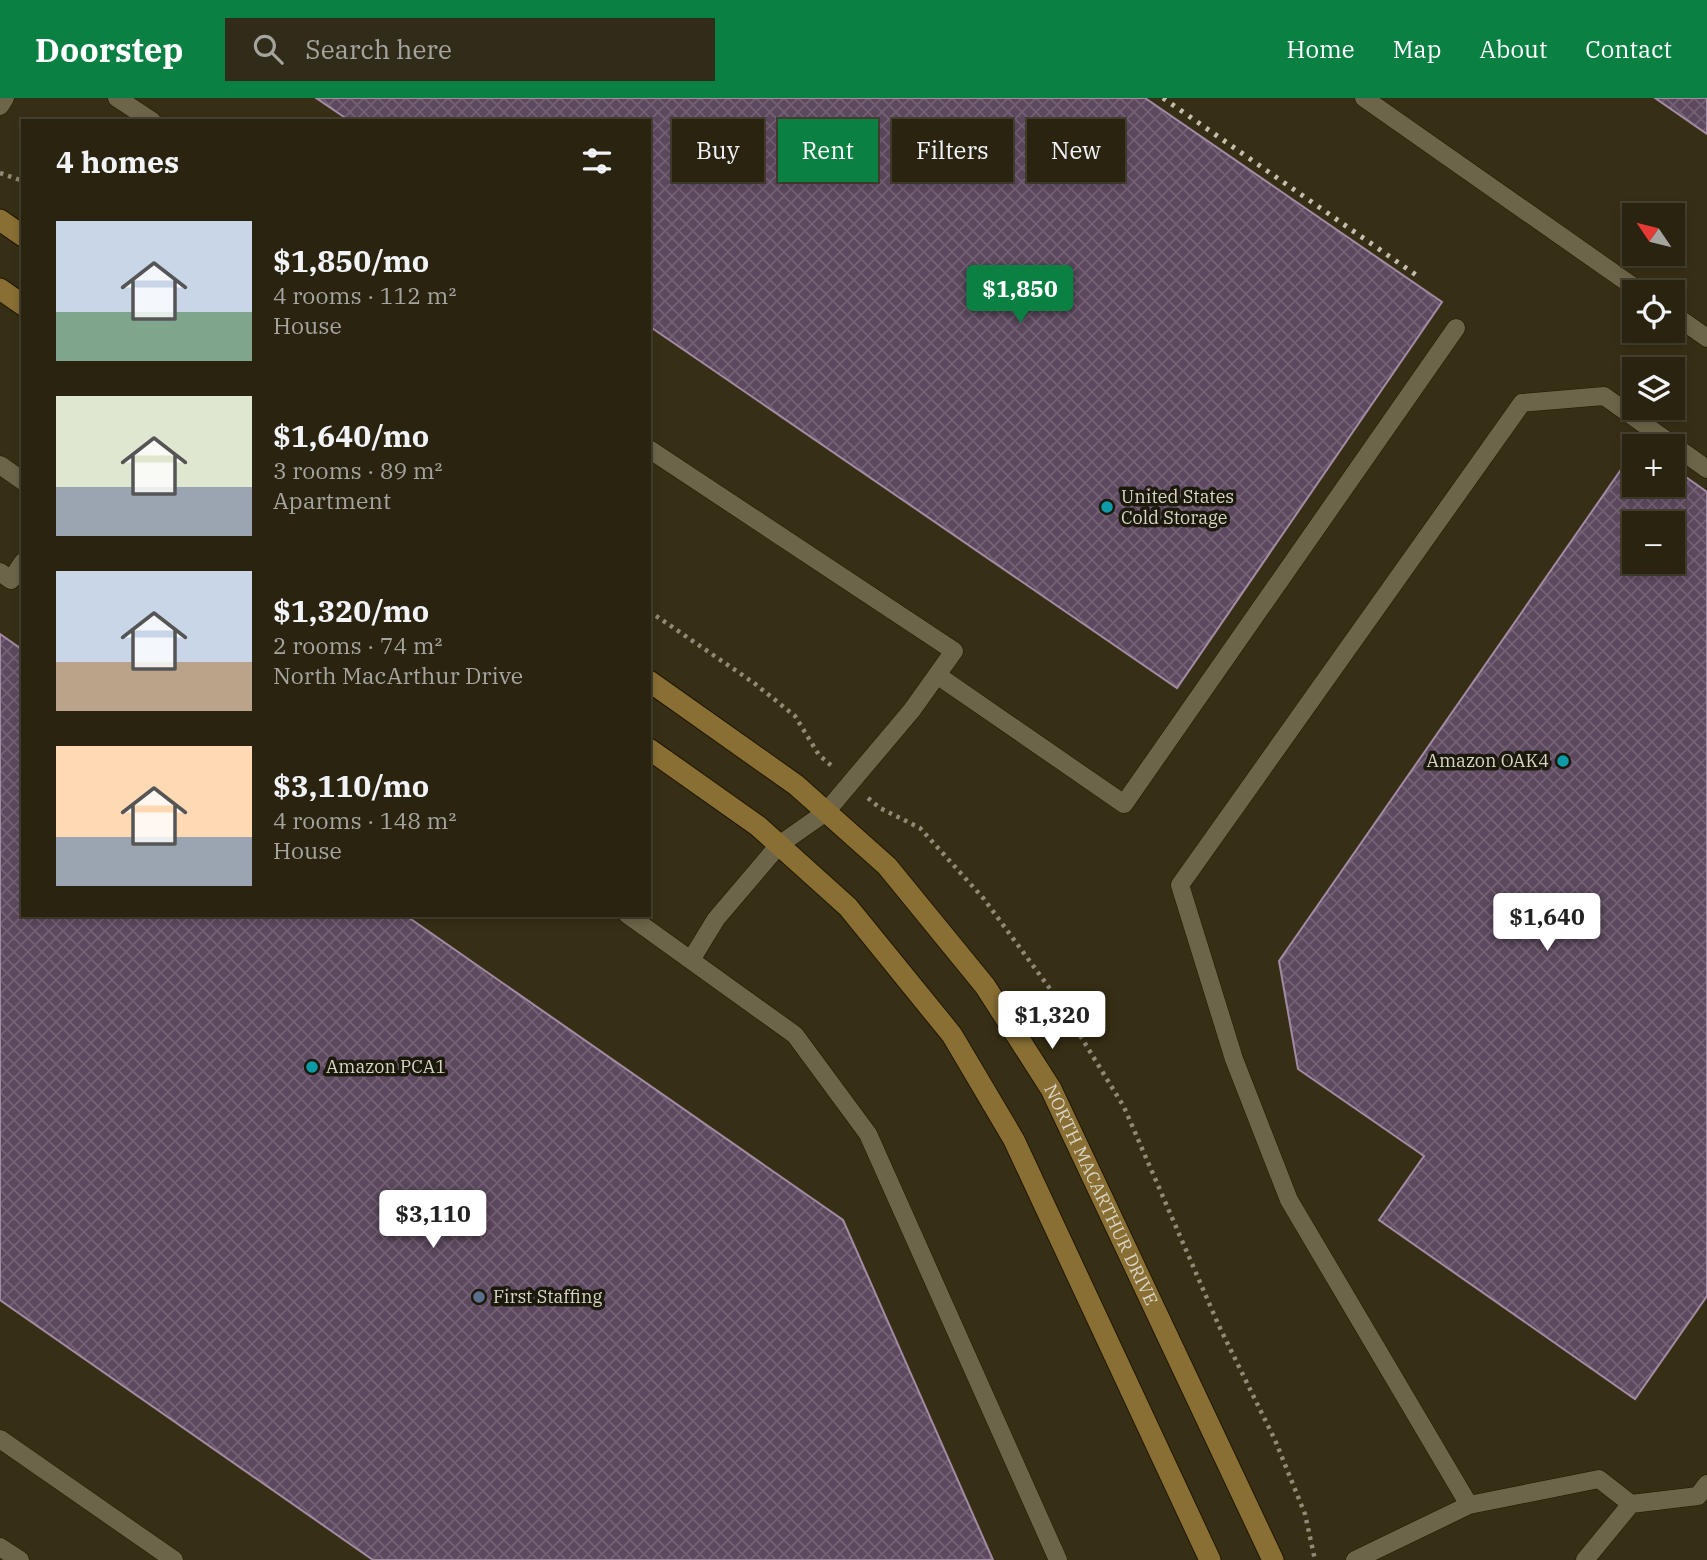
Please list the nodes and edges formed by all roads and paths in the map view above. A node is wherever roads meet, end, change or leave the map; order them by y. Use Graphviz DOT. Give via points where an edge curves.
graph roads {
  1 [pos="5,98"];
  2 [pos="117,98"];
  3 [pos="1364,98"];
  4 [pos="0,106"];
  5 [pos="149,119"];
  6 [pos="0,173"];
  7 [pos="21,180"];
  8 [pos="0,220"];
  9 [pos="21,235"];
  10 [pos="1625,280"];
  11 [pos="0,289"];
  12 [pos="21,304"];
  13 [pos="1685,322"];
  14 [pos="1456,328"];
  15 [pos="1707,338"];
  16 [pos="651,450"];
  17 [pos="0,465"];
  18 [pos="1707,469"];
  19 [pos="21,480"];
  20 [pos="21,565"];
  21 [pos="0,572"];
  22 [pos="937,675"];
  23 [pos="651,682"];
  24 [pos="651,751"];
  25 [pos="827,812"];
  26 [pos="779,845"];
  27 [pos="631,917"];
  28 [pos="691,960"];
  29 [pos="0,1439"];
  30 [pos="1707,1484"];
  31 [pos="1631,1504"];
  32 [pos="1469,1505"];
  33 [pos="0,1547"];
  34 [pos="20,1560"];
  35 [pos="174,1560"];
  36 [pos="1058,1560"];
  37 [pos="1210,1560"];
  38 [pos="1273,1560"];
  39 [pos="1355,1560"];
  40 [pos="1586,1560"];
  1 -- 4 [label="lane"];
  2 -- 5 [label="lane"];
  3 -- 10 [label="lane"];
  6 -- 7 [label="path"];
  8 -- 9 [label="main road"];
  11 -- 12 [label="main road"];
  13 -- 15 [label="lane"];
  14 -- 22 [label="lane" via="1125,804"];
  16 -- 22 [label="lane" via="954,651"];
  17 -- 19 [label="lane"];
  18 -- 32 [label="lane" via="1604,396 1522,403 1180,885 1234,1059 1289,1200"];
  20 -- 21 [label="lane" via="11,580"];
  22 -- 25 [label="lane"];
  23 -- 25 [label="main road, NORTH MACARTHUR DRIVE"];
  24 -- 26 [label="main road"];
  25 -- 26 [label="lane"];
  25 -- 38 [label="main road, NORTH MACARTHUR DRIVE" via="887,866 985,986 1051,1089"];
  26 -- 28 [label="lane" via="716,919"];
  26 -- 37 [label="main road" via="848,907 959,1047 1014,1140"];
  27 -- 28 [label="lane"];
  28 -- 36 [label="lane" via="795,1035 868,1134"];
  29 -- 35 [label="lane"];
  30 -- 31 [label="lane" via="1698,1496"];
  31 -- 32 [label="lane" via="1599,1479"];
  31 -- 40 [label="lane"];
  32 -- 39 [label="lane"];
  33 -- 34 [label="lane"];
}
